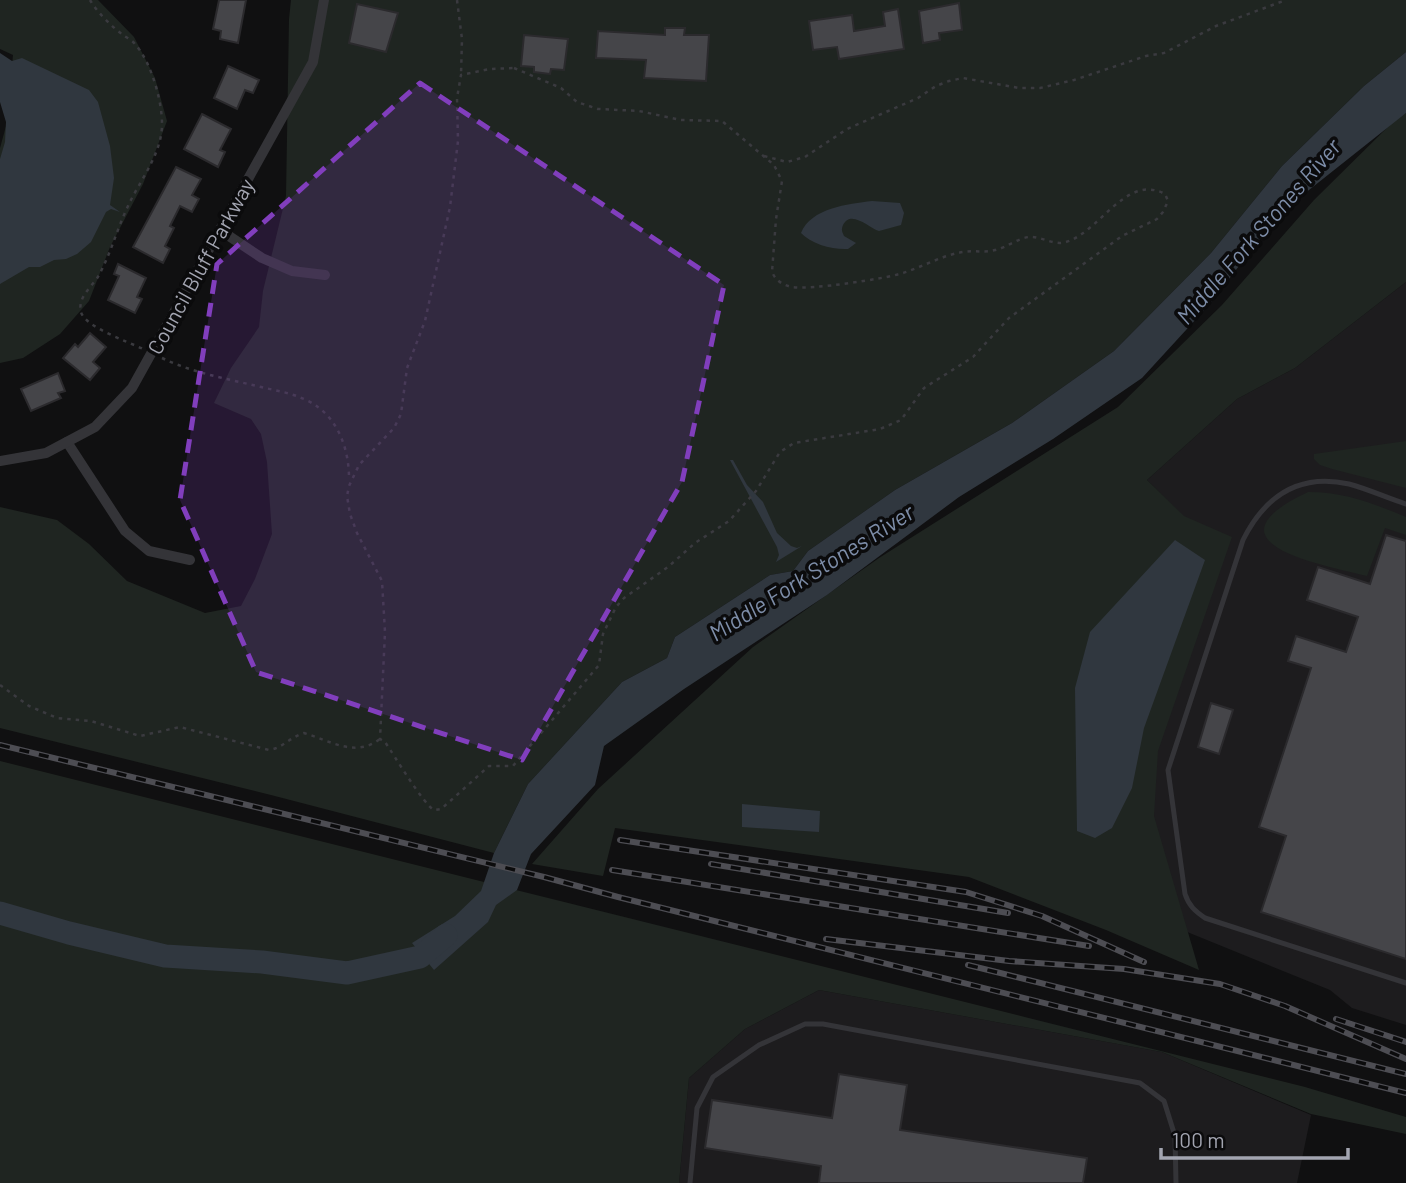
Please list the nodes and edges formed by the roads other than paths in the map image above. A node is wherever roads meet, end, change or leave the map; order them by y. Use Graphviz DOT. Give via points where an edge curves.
graph roads {
  1 [pos="324,0"];
  2 [pos="220,230"];
  3 [pos="325,275"];
  4 [pos="67,442"];
  5 [pos="0,461"];
  6 [pos="1406,504"];
  7 [pos="190,560"];
  8 [pos="1406,983"];
  9 [pos="690,1183"];
  10 [pos="1176,1183"];
  1 -- 2 [label="street, Council Bluff Parkway" via="313,62"];
  2 -- 3 [label="street" via="262,258 292,271"];
  2 -- 4 [label="street, Council Bluff Parkway" via="132,388 95,427"];
  4 -- 5 [label="street, Council Bluff Parkway" via="46,453"];
  4 -- 7 [label="street" via="125,531 149,551"];
  6 -- 8 [label="lane" via="1327,481 1290,488 1261,510 1243,540 1168,770 1185,894 1195,911"];
  9 -- 10 [label="lane" via="697,1108 713,1077 759,1045 804,1024 824,1024 1140,1083 1164,1101 1175,1136"];
}
